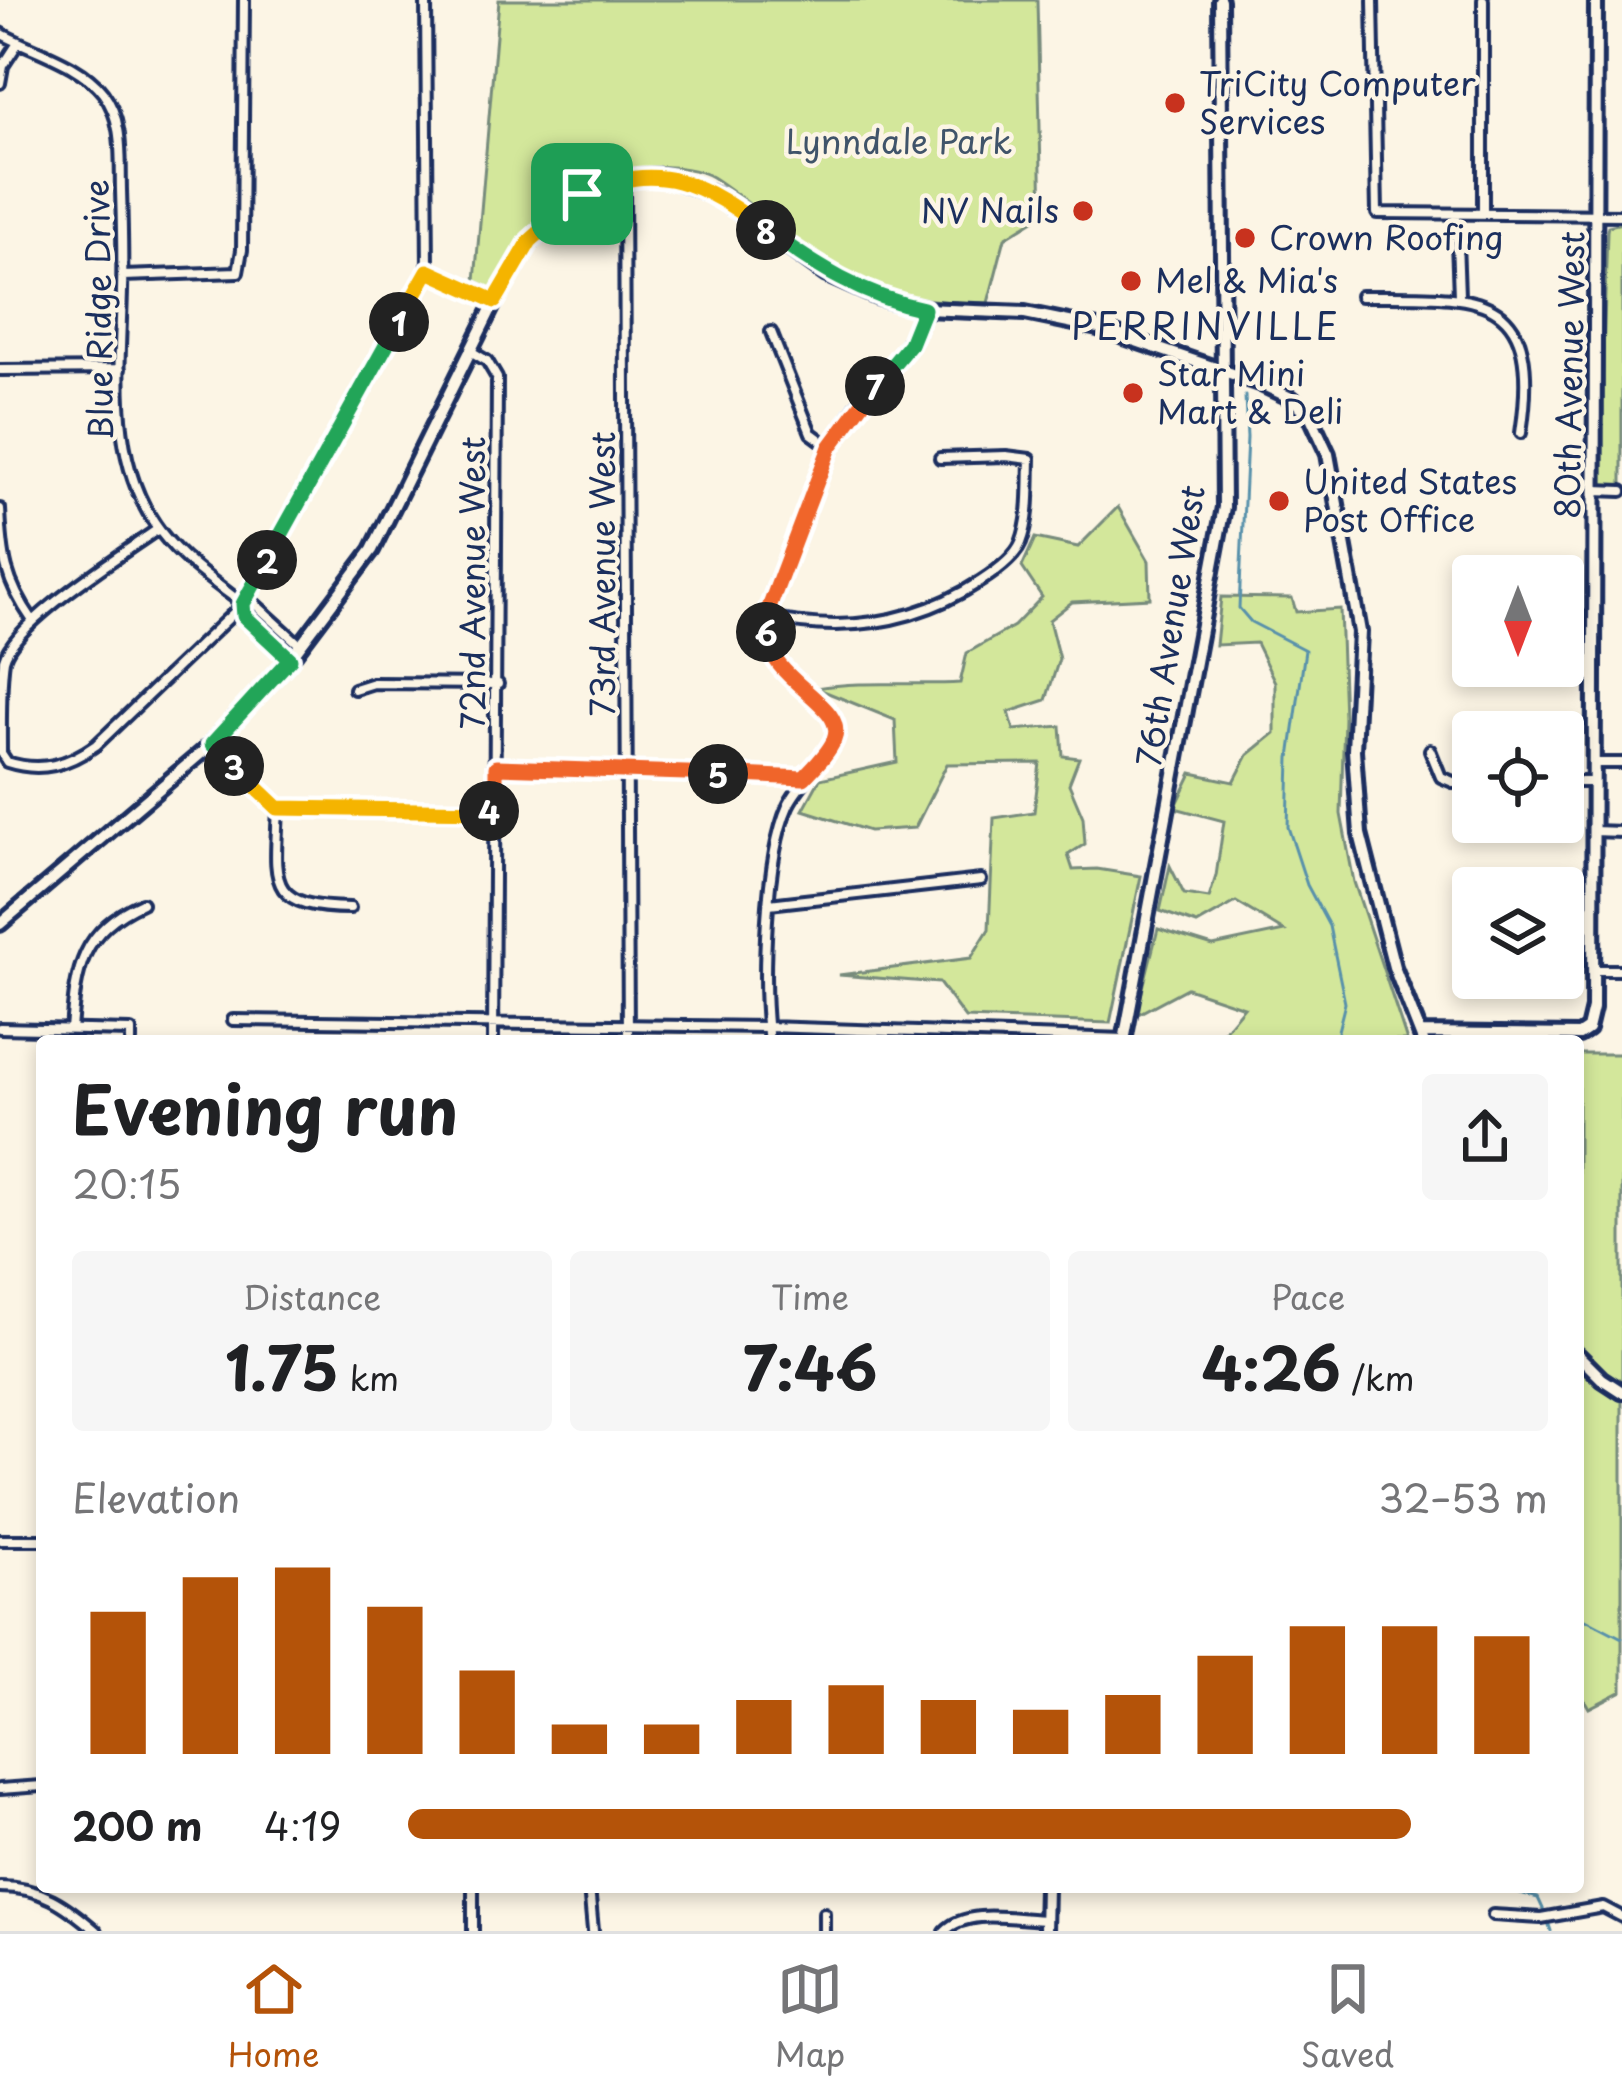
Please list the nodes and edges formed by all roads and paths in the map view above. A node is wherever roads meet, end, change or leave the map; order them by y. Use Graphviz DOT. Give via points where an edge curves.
graph roads {
  1 [pos="244,0"];
  2 [pos="426,0"];
  3 [pos="1220,0"];
  4 [pos="1373,0"];
  5 [pos="1483,0"];
  6 [pos="1596,0"];
  7 [pos="0,33"];
  8 [pos="18,43"];
  9 [pos="0,83"];
  10 [pos="624,178"];
  11 [pos="1456,214"];
  12 [pos="1483,214"];
  13 [pos="1598,214"];
  14 [pos="1622,214"];
  15 [pos="428,271"];
  16 [pos="123,276"];
  17 [pos="1361,296"];
  18 [pos="1459,296"];
  19 [pos="495,301"];
  20 [pos="924,309"];
  21 [pos="771,332"];
  22 [pos="472,352"];
  23 [pos="120,369"];
  24 [pos="0,370"];
  25 [pos="1224,371"];
  26 [pos="1521,433"];
  27 [pos="830,447"];
  28 [pos="940,458"];
  29 [pos="1595,490"];
  30 [pos="1622,490"];
  31 [pos="0,509"];
  32 [pos="158,529"];
  33 [pos="243,604"];
  34 [pos="766,616"];
  35 [pos="33,621"];
  36 [pos="301,645"];
  37 [pos="290,659"];
  38 [pos="498,684"];
  39 [pos="354,688"];
  40 [pos="212,744"];
  41 [pos="1430,750"];
  42 [pos="2,753"];
  43 [pos="1593,763"];
  44 [pos="1622,763"];
  45 [pos="496,767"];
  46 [pos="628,770"];
  47 [pos="804,778"];
  48 [pos="1452,781"];
  49 [pos="1584,782"];
  50 [pos="1593,782"];
  51 [pos="278,808"];
  52 [pos="496,811"];
  53 [pos="1593,832"];
  54 [pos="1622,832"];
  55 [pos="981,880"];
  56 [pos="142,903"];
  57 [pos="769,904"];
  58 [pos="350,908"];
  59 [pos="0,924"];
  60 [pos="1596,970"];
  61 [pos="1622,970"];
  62 [pos="232,1019"];
  63 [pos="494,1024"];
  64 [pos="767,1027"];
  65 [pos="0,1028"];
  66 [pos="629,1028"];
  67 [pos="71,1029"];
  68 [pos="122,1035"];
  69 [pos="493,1035"];
  70 [pos="628,1035"];
  71 [pos="768,1035"];
  72 [pos="906,1035"];
  73 [pos="1125,1035"];
  74 [pos="1420,1035"];
  75 [pos="1528,1035"];
  76 [pos="1584,1361"];
  77 [pos="1622,1392"];
  78 [pos="0,1540"];
  79 [pos="36,1540"];
  80 [pos="36,1786"];
  81 [pos="0,1789"];
  82 [pos="0,1887"];
  83 [pos="36,1892"];
  84 [pos="39,1893"];
  85 [pos="473,1893"];
  86 [pos="590,1893"];
  87 [pos="1046,1893"];
  88 [pos="824,1913"];
  89 [pos="1493,1916"];
  90 [pos="1622,1917"];
  91 [pos="1046,1926"];
  92 [pos="96,1931"];
  93 [pos="473,1931"];
  94 [pos="593,1931"];
  95 [pos="824,1931"];
  96 [pos="945,1931"];
  1 -- 16 [label="street" via="238,272"];
  2 -- 15 [label="street"];
  3 -- 25 [label="main road, 76th Avenue West"];
  4 -- 11 [label="street" via="1376,213"];
  5 -- 12 [label="street"];
  6 -- 13 [label="main road, 80th Avenue West"];
  7 -- 8 [label="street, Blue Ridge Drive"];
  8 -- 9 [label="street"];
  8 -- 16 [label="street, Blue Ridge Drive" via="73,69 112,105"];
  10 -- 19 [label="main road" via="560,210 530,241"];
  10 -- 20 [label="main road" via="696,185 825,274"];
  10 -- 46 [label="street, 73rd Avenue West"];
  11 -- 12 [label="street"];
  11 -- 18 [label="street"];
  12 -- 13 [label="street"];
  13 -- 14 [label="street"];
  13 -- 29 [label="main road, 80th Avenue West"];
  15 -- 19 [label="street"];
  15 -- 33 [label="street"];
  16 -- 23 [label="street, Blue Ridge Drive"];
  17 -- 18 [label="street"];
  18 -- 26 [label="street" via="1497,310 1514,329 1523,349"];
  19 -- 22 [label="main road"];
  20 -- 25 [label="main road" via="1052,316"];
  20 -- 27 [label="street" via="910,344"];
  21 -- 27 [label="street" via="811,433"];
  22 -- 36 [label="main road" via="372,550"];
  22 -- 38 [label="street, 72nd Avenue West" via="496,378"];
  23 -- 24 [label="street"];
  23 -- 32 [label="street, Blue Ridge Drive" via="124,452"];
  25 -- 73 [label="main road, 76th Avenue West" via="1220,530"];
  25 -- 74 [label="main road" via="1291,398 1323,440 1361,641 1357,818 1394,967"];
  27 -- 34 [label="street"];
  28 -- 34 [label="street" via="1030,459 1019,548 992,574 950,602 907,616 850,626"];
  29 -- 30 [label="street"];
  29 -- 43 [label="main road, 80th Avenue West"];
  31 -- 35 [label="street" via="11,591"];
  32 -- 33 [label="street, Blue Ridge Drive"];
  32 -- 35 [label="street"];
  33 -- 36 [label="street, Blue Ridge Drive" via="255,604"];
  33 -- 37 [label="street, Blue Ridge Drive" via="244,616"];
  33 -- 42 [label="street" via="75,760 24,768"];
  34 -- 47 [label="street" via="769,656 836,724 835,739"];
  35 -- 42 [label="street" via="2,665"];
  36 -- 37 [label="main road"];
  37 -- 40 [label="main road"];
  38 -- 39 [label="street"];
  38 -- 45 [label="street, 72nd Avenue West"];
  40 -- 51 [label="street"];
  40 -- 59 [label="main road"];
  41 -- 48 [label="street" via="1441,777"];
  43 -- 44 [label="street"];
  43 -- 50 [label="main road, 80th Avenue West"];
  45 -- 46 [label="street"];
  45 -- 52 [label="street, 72nd Avenue West"];
  46 -- 47 [label="street"];
  46 -- 66 [label="street, 73rd Avenue West"];
  47 -- 57 [label="street" via="787,808"];
  49 -- 50 [label="street"];
  50 -- 53 [label="main road, 80th Avenue West"];
  51 -- 52 [label="street"];
  51 -- 58 [label="street" via="276,856 286,897"];
  52 -- 63 [label="street, 72nd Avenue West"];
  53 -- 54 [label="street"];
  53 -- 60 [label="main road, 80th Avenue West"];
  55 -- 57 [label="street"];
  56 -- 67 [label="street" via="118,914 82,957"];
  57 -- 64 [label="street"];
  60 -- 61 [label="street"];
  60 -- 75 [label="main road, 80th Avenue West" via="1588,1029"];
  62 -- 63 [label="street"];
  63 -- 66 [label="street"];
  63 -- 69 [label="street, 72nd Avenue West"];
  64 -- 66 [label="street"];
  64 -- 71 [label="street"];
  64 -- 72 [label="street"];
  65 -- 67 [label="street"];
  66 -- 70 [label="street, 73rd Avenue West"];
  67 -- 68 [label="street"];
  76 -- 77 [label="main road"];
  78 -- 79 [label="street"];
  80 -- 81 [label="street"];
  82 -- 83 [label="street"];
  84 -- 92 [label="street"];
  85 -- 93 [label="street"];
  86 -- 94 [label="street"];
  87 -- 91 [label="main road"];
  88 -- 95 [label="street"];
  89 -- 90 [label="street" via="1541,1918 1604,1906"];
  91 -- 96 [label="street" via="974,1918"];
}
